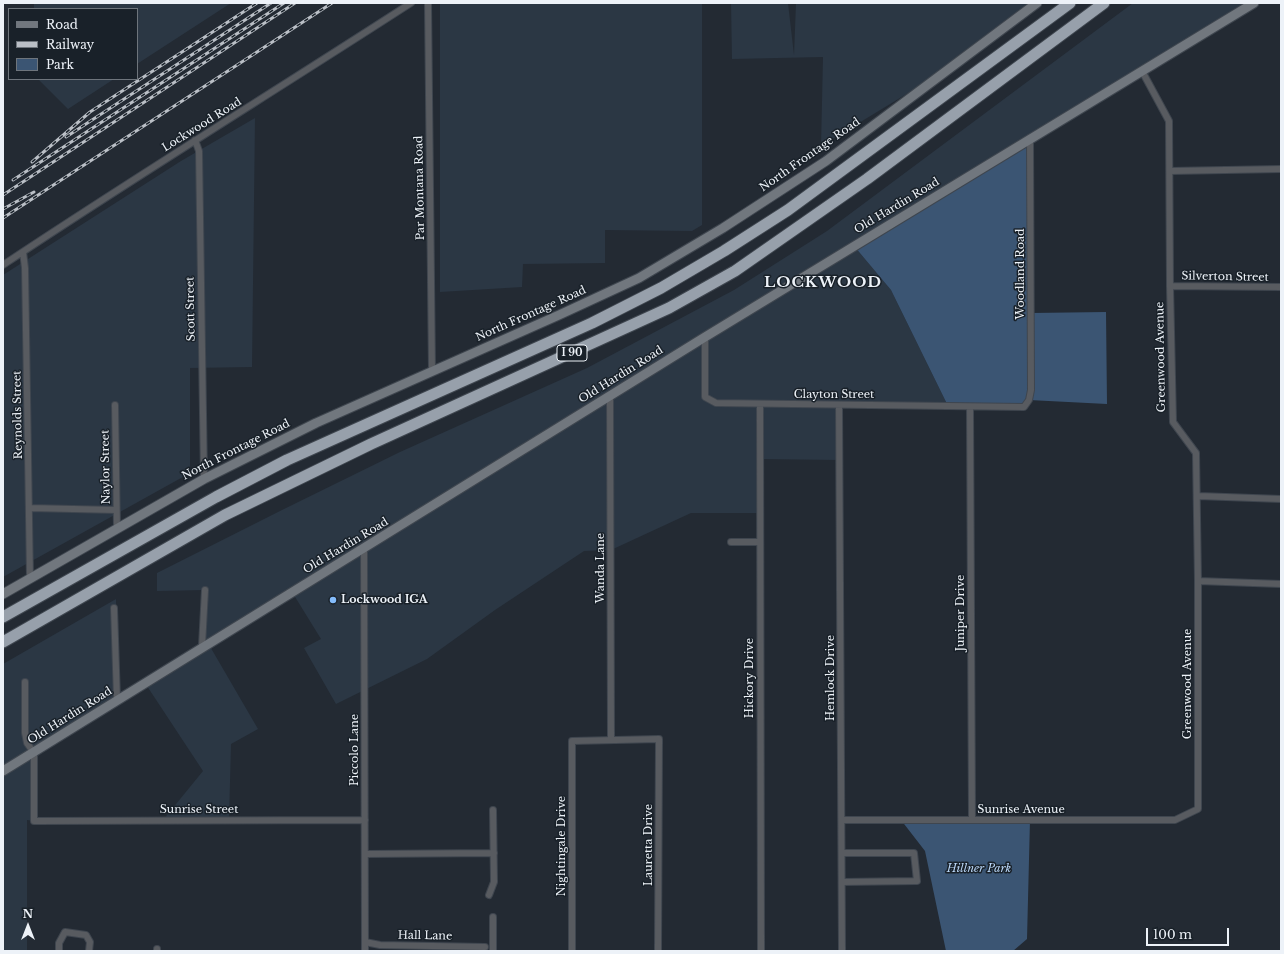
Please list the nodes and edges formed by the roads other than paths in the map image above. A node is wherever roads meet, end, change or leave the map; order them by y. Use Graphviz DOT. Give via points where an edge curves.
graph roads {
  1 [pos="411,3"];
  2 [pos="428,3"];
  3 [pos="1037,3"];
  4 [pos="1070,3"];
  5 [pos="1104,3"];
  6 [pos="1254,3"];
  7 [pos="1142,71"];
  8 [pos="1030,138"];
  9 [pos="195,140"];
  10 [pos="1281,169"];
  11 [pos="1170,171"];
  12 [pos="23,252"];
  13 [pos="3,265"];
  14 [pos="1170,286"];
  15 [pos="1281,287"];
  16 [pos="705,337"];
  17 [pos="432,372"];
  18 [pos="610,396"];
  19 [pos="760,405"];
  20 [pos="839,405"];
  21 [pos="115,406"];
  22 [pos="970,407"];
  23 [pos="1024,407"];
  24 [pos="204,479"];
  25 [pos="1198,496"];
  26 [pos="1281,499"];
  27 [pos="30,508"];
  28 [pos="116,510"];
  29 [pos="116,529"];
  30 [pos="731,542"];
  31 [pos="760,542"];
  32 [pos="364,549"];
  33 [pos="30,579"];
  34 [pos="1198,581"];
  35 [pos="1281,584"];
  36 [pos="205,590"];
  37 [pos="3,594"];
  38 [pos="114,608"];
  39 [pos="3,617"];
  40 [pos="3,642"];
  41 [pos="202,646"];
  42 [pos="26,682"];
  43 [pos="117,700"];
  44 [pos="611,740"];
  45 [pos="34,753"];
  46 [pos="3,771"];
  47 [pos="1198,809"];
  48 [pos="494,810"];
  49 [pos="365,820"];
  50 [pos="842,820"];
  51 [pos="972,820"];
  52 [pos="494,853"];
  53 [pos="842,853"];
  54 [pos="365,854"];
  55 [pos="842,882"];
  56 [pos="489,895"];
  57 [pos="493,917"];
  58 [pos="366,942"];
  59 [pos="485,947"];
  60 [pos="58,951"];
  61 [pos="89,951"];
  62 [pos="366,951"];
  63 [pos="493,951"];
  64 [pos="572,951"];
  65 [pos="658,951"];
  66 [pos="761,951"];
  67 [pos="842,951"];
  1 -- 9 [label="street, Lockwood Road"];
  2 -- 17 [label="street, Par Montana Road"];
  3 -- 17 [label="main road, North Frontage Road" via="826,161 723,228 639,278"];
  4 -- 39 [label="highway, I 90" via="788,210 673,280 592,323 287,460"];
  5 -- 40 [label="highway, I 90" via="866,179 735,271 669,308 371,444 225,515"];
  6 -- 7 [label="main road, Old Hardin Road"];
  7 -- 8 [label="main road, Old Hardin Road"];
  7 -- 11 [label="street, Greenwood Avenue" via="1169,121"];
  8 -- 16 [label="main road, Old Hardin Road"];
  8 -- 23 [label="street, Woodland Road" via="1031,390"];
  9 -- 12 [label="street, Lockwood Road"];
  9 -- 24 [label="street, Scott Street" via="199,151"];
  10 -- 11 [label="street"];
  11 -- 14 [label="street, Greenwood Avenue"];
  12 -- 13 [label="street, Lockwood Road"];
  12 -- 27 [label="street, Reynolds Street"];
  14 -- 15 [label="street, Silverton Street"];
  14 -- 25 [label="street, Greenwood Avenue" via="1173,422 1196,453"];
  16 -- 18 [label="main road, Old Hardin Road"];
  16 -- 19 [label="street, Clayton Street" via="705,397 716,404"];
  17 -- 24 [label="main road, North Frontage Road" via="316,423"];
  18 -- 32 [label="main road, Old Hardin Road"];
  18 -- 44 [label="street, Wanda Lane"];
  19 -- 20 [label="street, Clayton Street"];
  19 -- 31 [label="street, Hickory Drive"];
  20 -- 22 [label="street, Clayton Street"];
  20 -- 50 [label="street, Hemlock Drive"];
  21 -- 28 [label="street, Naylor Street"];
  22 -- 23 [label="street, Clayton Street"];
  22 -- 51 [label="street, Juniper Drive"];
  24 -- 29 [label="main road, North Frontage Road"];
  25 -- 26 [label="street"];
  25 -- 34 [label="street, Greenwood Avenue"];
  27 -- 28 [label="street"];
  27 -- 33 [label="street, Reynolds Street"];
  28 -- 29 [label="street, Naylor Street"];
  29 -- 33 [label="main road, North Frontage Road"];
  30 -- 31 [label="street"];
  31 -- 66 [label="street, Hickory Drive"];
  32 -- 41 [label="main road, Old Hardin Road"];
  32 -- 49 [label="street, Piccolo Lane"];
  33 -- 37 [label="main road, North Frontage Road"];
  34 -- 35 [label="street"];
  34 -- 47 [label="street, Greenwood Avenue"];
  36 -- 41 [label="street"];
  38 -- 43 [label="street"];
  41 -- 43 [label="main road, Old Hardin Road"];
  42 -- 45 [label="street" via="27,743"];
  43 -- 45 [label="main road, Old Hardin Road"];
  44 -- 64 [label="street, Nightingale Drive" via="572,741"];
  44 -- 65 [label="street, Lauretta Drive" via="659,739"];
  45 -- 46 [label="main road, Old Hardin Road"];
  45 -- 49 [label="street, Sunrise Street" via="34,821"];
  47 -- 51 [label="street, Sunrise Avenue" via="1175,820"];
  48 -- 52 [label="street"];
  49 -- 54 [label="street, Piccolo Lane"];
  50 -- 51 [label="street, Sunrise Avenue"];
  50 -- 53 [label="street, Hemlock Drive"];
  52 -- 54 [label="street"];
  52 -- 56 [label="street" via="494,882"];
  53 -- 55 [label="street, Hemlock Drive"];
  53 -- 55 [label="street" via="914,853 917,881"];
  54 -- 58 [label="street, Piccolo Lane"];
  55 -- 67 [label="street, Hemlock Drive"];
  57 -- 63 [label="street"];
  58 -- 59 [label="street, Hall Lane" via="380,945"];
  58 -- 62 [label="street, Piccolo Lane"];
  60 -- 61 [label="street" via="65,932 86,935 90,942"];
}
